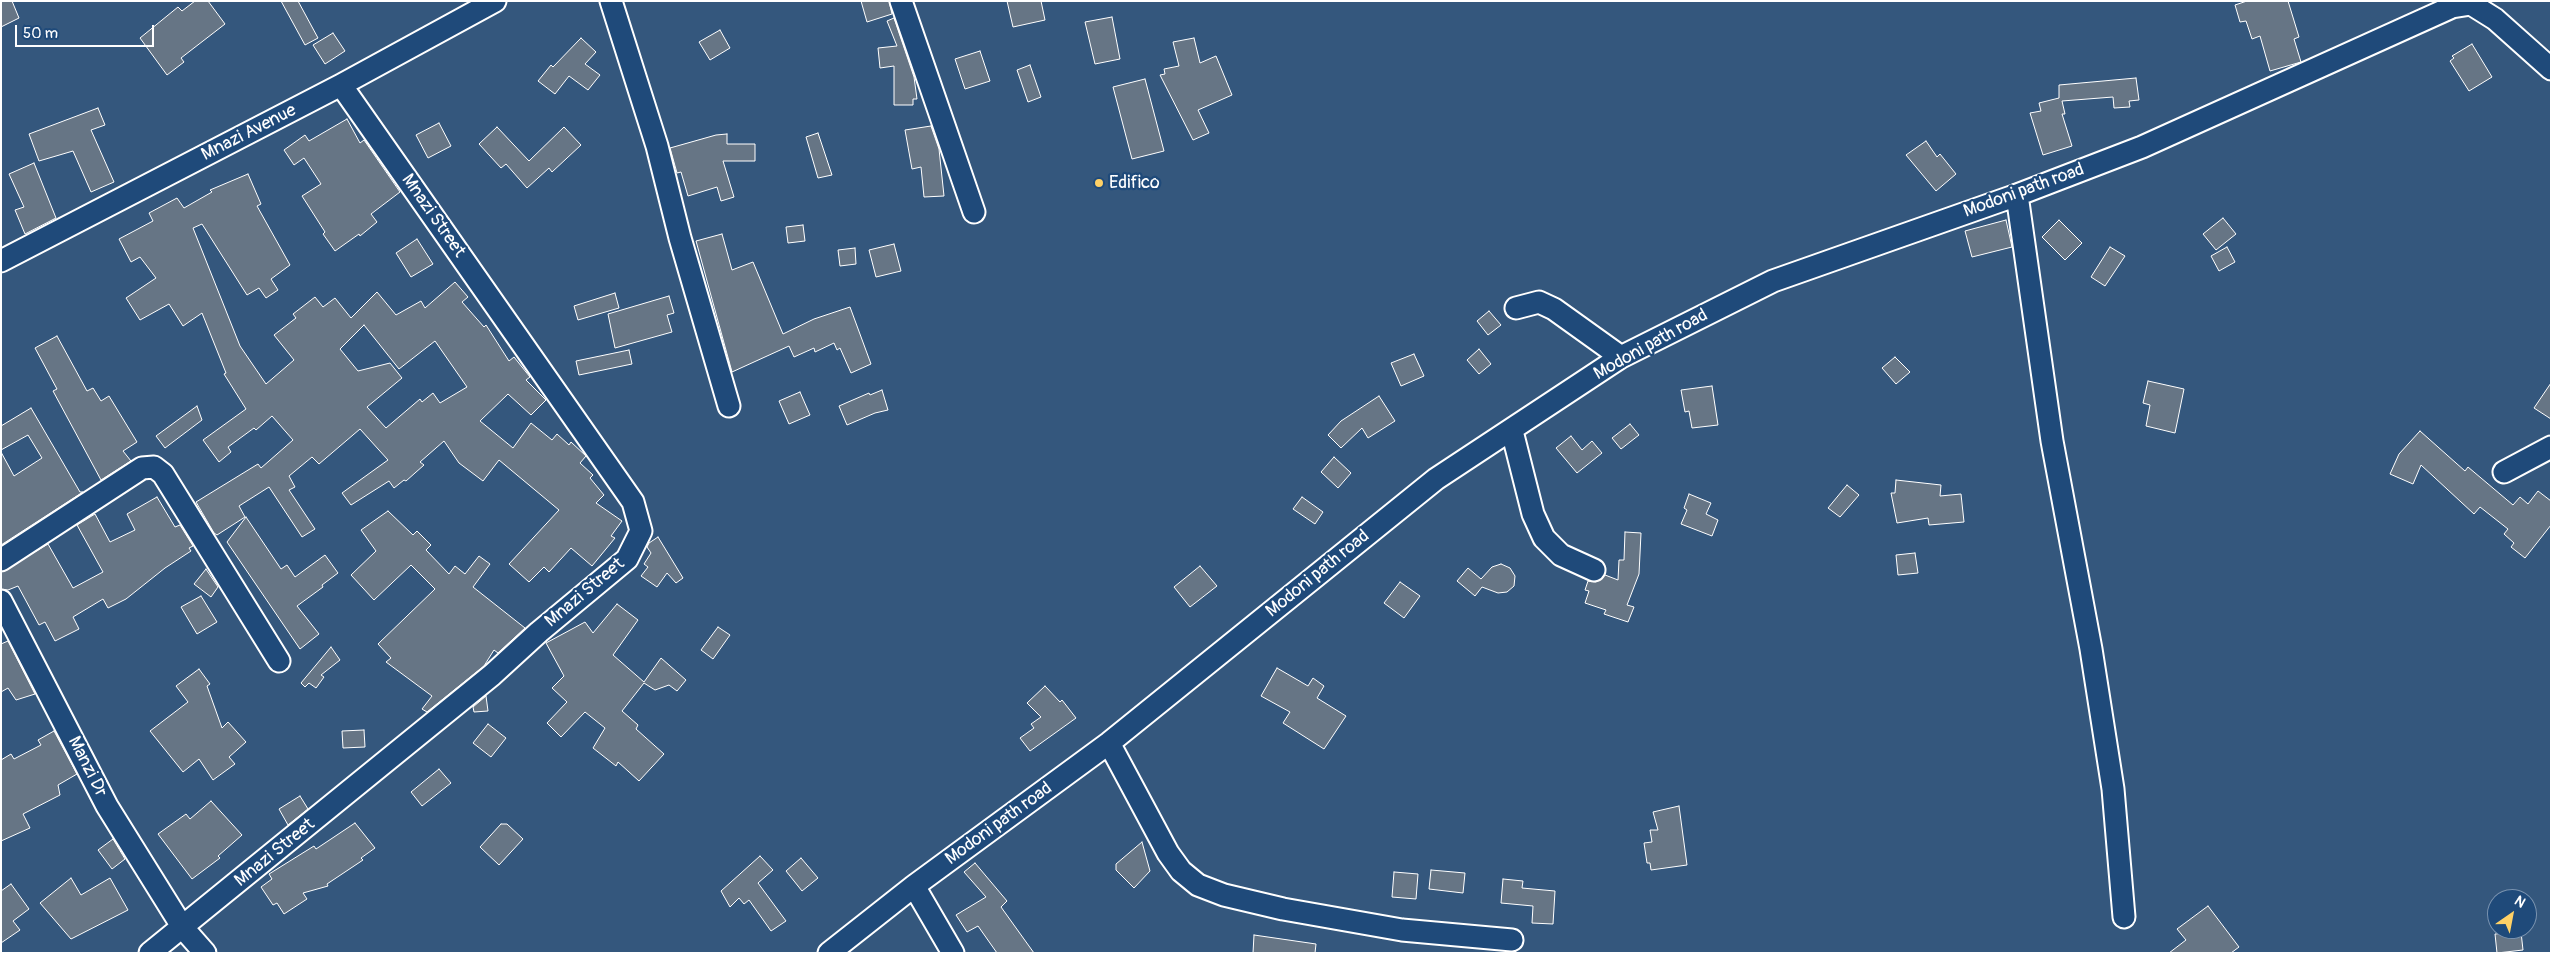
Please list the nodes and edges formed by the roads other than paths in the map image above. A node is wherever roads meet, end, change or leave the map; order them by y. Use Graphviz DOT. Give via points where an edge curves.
graph roads {
  1 [pos="496,1"];
  2 [pos="611,1"];
  3 [pos="901,1"];
  4 [pos="2551,69"];
  5 [pos="341,85"];
  6 [pos="2017,195"];
  7 [pos="974,212"];
  8 [pos="1,261"];
  9 [pos="1516,308"];
  10 [pos="1621,357"];
  11 [pos="729,406"];
  12 [pos="1512,431"];
  13 [pos="2551,447"];
  14 [pos="2504,472"];
  15 [pos="1,560"];
  16 [pos="1594,570"];
  17 [pos="1,600"];
  18 [pos="279,661"];
  19 [pos="1109,742"];
  20 [pos="914,886"];
  21 [pos="2124,917"];
  22 [pos="183,928"];
  23 [pos="1512,940"];
  24 [pos="150,953"];
  25 [pos="204,953"];
  26 [pos="829,953"];
  27 [pos="953,953"];
  1 -- 5 [label="street, Mnazi Avenue"];
  2 -- 11 [label="street" via="657,146"];
  3 -- 7 [label="street"];
  4 -- 6 [label="street, Modoni path road" via="2495,19 2470,4 2452,7 2142,147"];
  5 -- 8 [label="street, Mnazi Avenue"];
  5 -- 22 [label="street, Mnazi Street" via="634,502 642,531 627,559 492,675"];
  6 -- 10 [label="street, Modoni path road" via="1773,281"];
  6 -- 21 [label="street" via="2052,441 2111,779"];
  9 -- 10 [label="street" via="1539,302 1554,309"];
  10 -- 12 [label="street, Modoni path road"];
  12 -- 16 [label="street" via="1533,514 1544,538 1560,555"];
  12 -- 19 [label="street, Modoni path road" via="1436,479"];
  13 -- 14 [label="street"];
  15 -- 18 [label="street" via="142,468 154,467 163,474"];
  17 -- 22 [label="street, Manzi Dr" via="107,806"];
  19 -- 20 [label="street, Modoni path road"];
  19 -- 23 [label="street" via="1168,854 1181,872 1198,885 1224,895 1283,909 1402,930"];
  20 -- 26 [label="street, Modoni path road"];
  20 -- 27 [label="street"];
  22 -- 24 [label="street, Mnazi Street"];
  22 -- 25 [label="street, Manzi Dr"];
}
